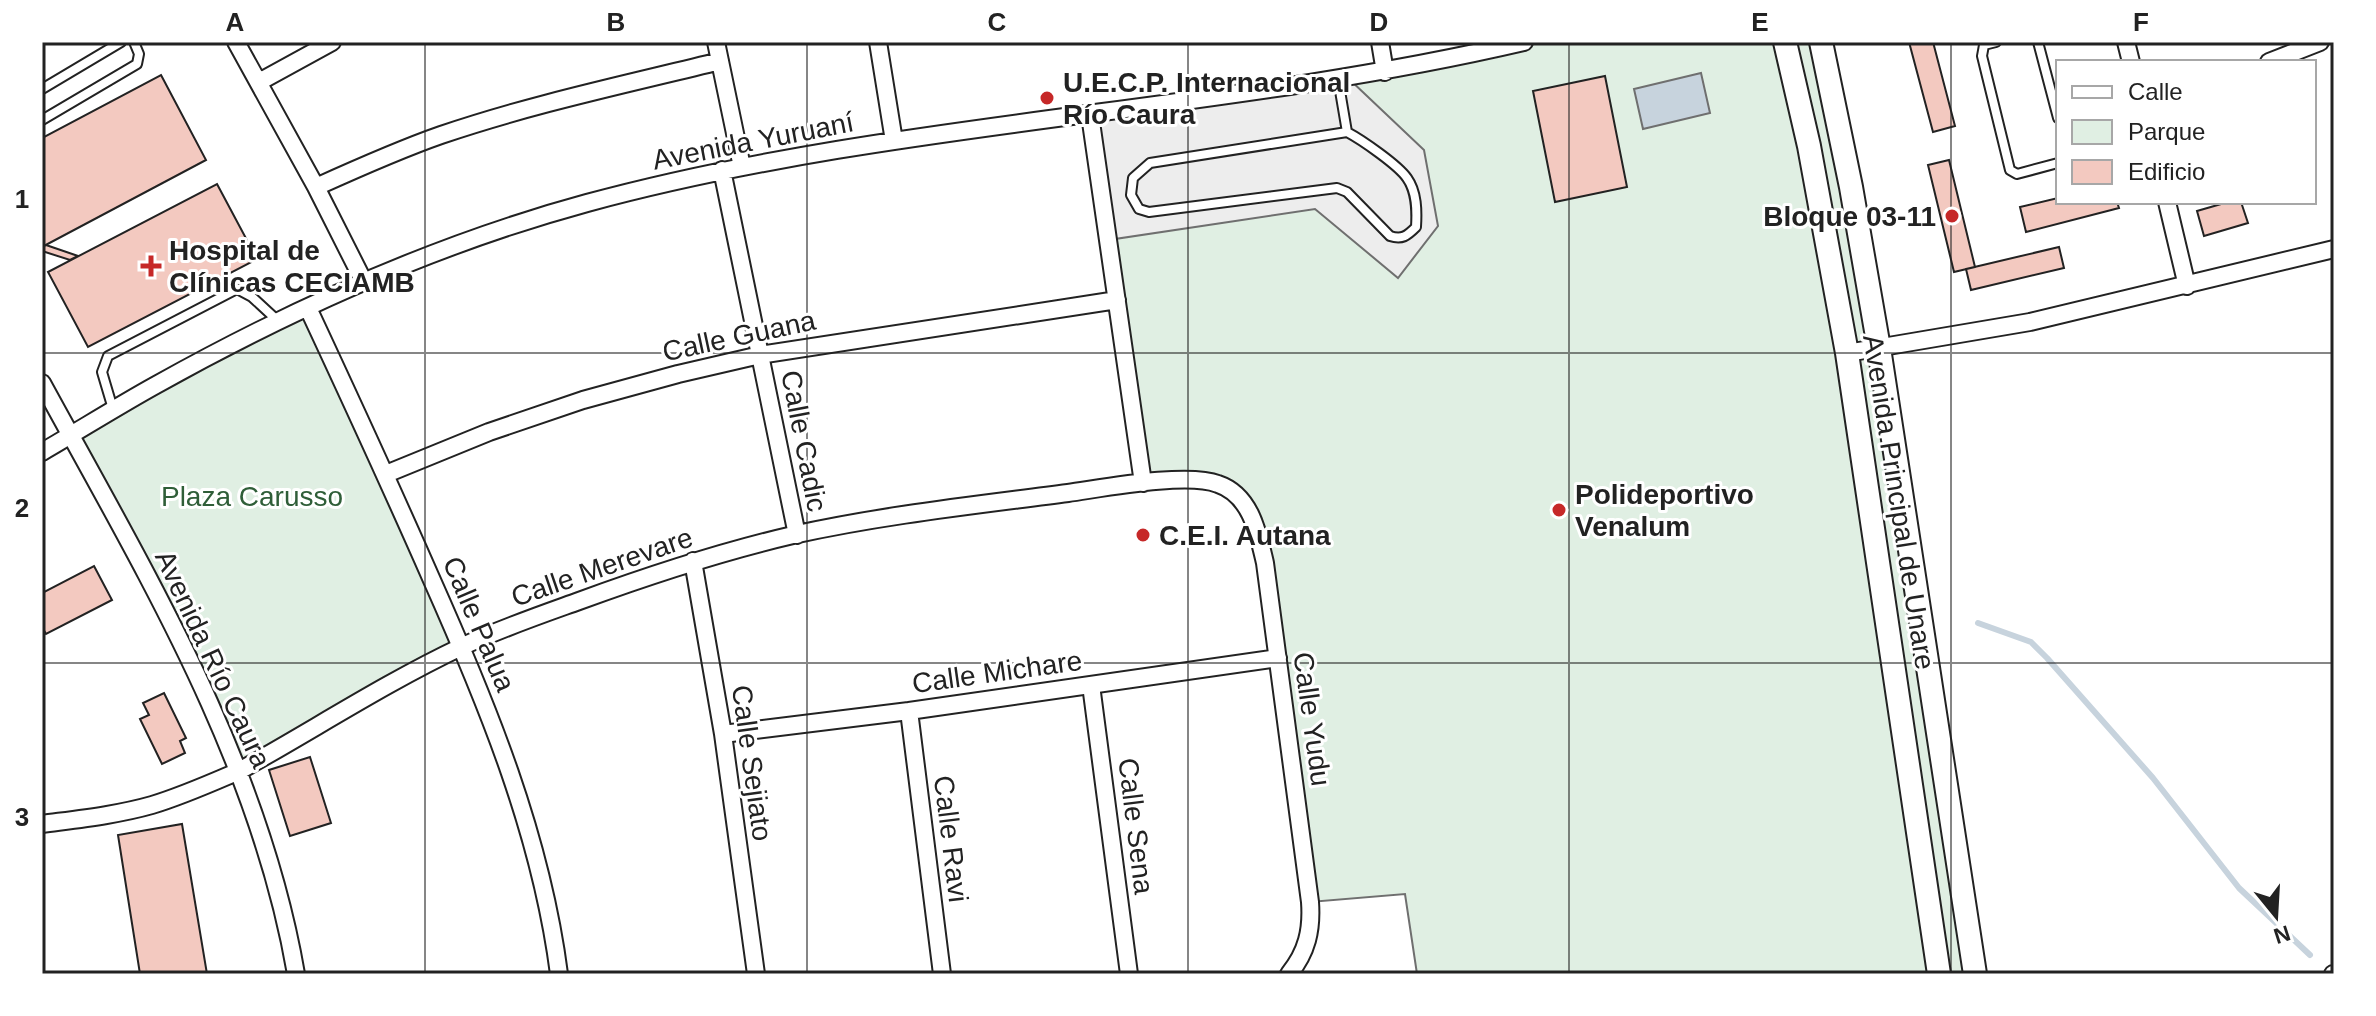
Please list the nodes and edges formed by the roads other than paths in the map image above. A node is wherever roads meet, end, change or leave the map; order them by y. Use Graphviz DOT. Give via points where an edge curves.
graph roads {
  1 [pos="121,42"];
  2 [pos="134,42"];
  3 [pos="236,42"];
  4 [pos="332,42"];
  5 [pos="716,42"];
  6 [pos="878,42"];
  7 [pos="1380,42"];
  8 [pos="1524,42"];
  9 [pos="1785,42"];
  10 [pos="1821,42"];
  11 [pos="1996,42"];
  12 [pos="2038,42"];
  13 [pos="2320,42"];
  14 [pos="2274,60"];
  15 [pos="720,61"];
  16 [pos="1385,72"];
  17 [pos="1338,79"];
  18 [pos="259,82"];
  19 [pos="42,89"];
  20 [pos="2056,110"];
  21 [pos="1090,115"];
  22 [pos="42,120"];
  23 [pos="1347,132"];
  24 [pos="894,141"];
  25 [pos="2056,164"];
  26 [pos="742,167"];
  27 [pos="722,170"];
  28 [pos="316,187"];
  29 [pos="2167,204"];
  30 [pos="2334,249"];
  31 [pos="364,282"];
  32 [pos="2187,286"];
  33 [pos="1117,300"];
  34 [pos="308,308"];
  35 [pos="279,322"];
  36 [pos="1879,348"];
  37 [pos="1847,353"];
  38 [pos="760,355"];
  39 [pos="42,383"];
  40 [pos="114,410"];
  41 [pos="71,436"];
  42 [pos="42,452"];
  43 [pos="386,474"];
  44 [pos="1143,483"];
  45 [pos="1216,483"];
  46 [pos="797,535"];
  47 [pos="693,561"];
  48 [pos="462,647"];
  49 [pos="1278,658"];
  50 [pos="1091,685"];
  51 [pos="909,711"];
  52 [pos="723,734"];
  53 [pos="239,771"];
  54 [pos="42,824"];
  55 [pos="296,974"];
  56 [pos="559,974"];
  57 [pos="756,974"];
  58 [pos="942,974"];
  59 [pos="1129,974"];
  60 [pos="1289,974"];
  61 [pos="1939,974"];
  62 [pos="1975,974"];
  1 -- 19 [label="lane"];
  2 -- 22 [label="lane" via="137,64"];
  3 -- 18 [label="street"];
  4 -- 18 [label="street"];
  5 -- 15 [label="street"];
  6 -- 24 [label="street"];
  7 -- 16 [label="street"];
  8 -- 16 [label="street, Avenida Yuruaní"];
  9 -- 37 [label="street, Avenida Principal de Unare"];
  10 -- 36 [label="street, Avenida Principal de Unare"];
  11 -- 25 [label="lane" via="1984,45 1982,56 2010,170 2017,174"];
  12 -- 20 [label="lane"];
  13 -- 14 [label="street"];
  15 -- 26 [label="street"];
  15 -- 28 [label="street" via="444,134"];
  16 -- 17 [label="street, Avenida Yuruaní"];
  17 -- 21 [label="street, Avenida Yuruaní"];
  17 -- 23 [label="lane"];
  18 -- 28 [label="street"];
  21 -- 24 [label="street, Avenida Yuruaní"];
  21 -- 33 [label="street"];
  23 -- 23 [label="lane" via="1150,163 1133,178 1131,195 1139,209 1149,212 1337,188 1390,236 1408,236 1416,227 1417,206 1407,177"];
  24 -- 26 [label="street, Avenida Yuruaní"];
  26 -- 27 [label="street, Avenida Yuruaní"];
  27 -- 31 [label="street, Avenida Yuruaní" via="522,222"];
  27 -- 38 [label="street, Calle Cadic"];
  28 -- 31 [label="street"];
  29 -- 32 [label="street"];
  30 -- 32 [label="street"];
  31 -- 34 [label="street, Avenida Yuruaní"];
  32 -- 36 [label="street" via="2030,322"];
  33 -- 38 [label="street, Calle Guana"];
  33 -- 44 [label="street"];
  34 -- 35 [label="street, Avenida Yuruaní"];
  34 -- 43 [label="street, Calle Palua"];
  35 -- 40 [label="street, Avenida Yuruaní"];
  35 -- 40 [label="lane" via="237,289 108,356 102,372"];
  36 -- 37 [label="street"];
  36 -- 62 [label="street, Avenida Principal de Unare"];
  37 -- 61 [label="street, Avenida Principal de Unare"];
  38 -- 43 [label="street, Calle Guana" via="583,400"];
  38 -- 46 [label="street, Calle Cadic"];
  39 -- 41 [label="street, Avenida Río Caura"];
  40 -- 41 [label="street, Avenida Yuruaní"];
  41 -- 42 [label="street, Avenida Yuruaní"];
  41 -- 53 [label="street, Avenida Río Caura" via="175,630"];
  43 -- 48 [label="street, Calle Palua"];
  44 -- 45 [label="street, Calle Merevare"];
  44 -- 46 [label="street, Calle Merevare"];
  45 -- 49 [label="street, Calle Yudu" via="1234,491 1258,533"];
  46 -- 47 [label="street, Calle Merevare"];
  47 -- 48 [label="street, Calle Merevare"];
  47 -- 52 [label="street, Calle Sejiato"];
  48 -- 53 [label="street, Calle Merevare"];
  48 -- 56 [label="street, Calle Palua" via="532,839"];
  49 -- 50 [label="street, Calle Michare"];
  49 -- 60 [label="street, Calle Yudu" via="1311,914 1307,946"];
  50 -- 51 [label="street, Calle Michare"];
  50 -- 59 [label="street, Calle Sena"];
  51 -- 52 [label="street, Calle Michare"];
  51 -- 58 [label="street, Calle Ravi"];
  52 -- 57 [label="street, Calle Sejiato"];
  53 -- 54 [label="street, Calle Merevare" via="152,805"];
  53 -- 55 [label="street, Avenida Río Caura" via="273,871"];
}
